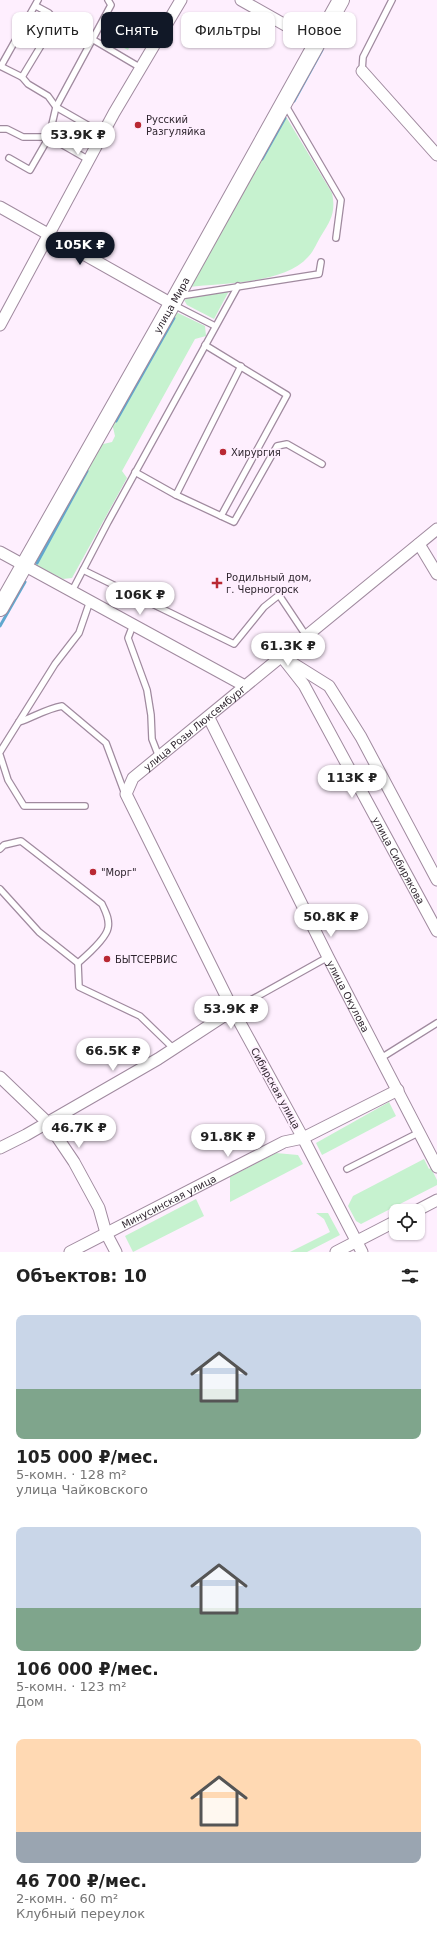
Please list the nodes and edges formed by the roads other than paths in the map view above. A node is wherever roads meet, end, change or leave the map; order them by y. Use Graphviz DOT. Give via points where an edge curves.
graph roads {
  1 [pos="108,0"];
  2 [pos="181,0"];
  3 [pos="241,0"];
  4 [pos="341,0"];
  5 [pos="392,0"];
  6 [pos="37,3"];
  7 [pos="48,12"];
  8 [pos="334,12"];
  9 [pos="283,24"];
  10 [pos="93,37"];
  11 [pos="93,40"];
  12 [pos="40,48"];
  13 [pos="87,48"];
  14 [pos="314,48"];
  15 [pos="1,66"];
  16 [pos="142,68"];
  17 [pos="362,71"];
  18 [pos="22,77"];
  19 [pos="284,103"];
  20 [pos="56,106"];
  21 [pos="0,129"];
  22 [pos="103,134"];
  23 [pos="49,137"];
  24 [pos="437,155"];
  25 [pos="9,158"];
  26 [pos="89,160"];
  27 [pos="0,207"];
  28 [pos="49,235"];
  29 [pos="336,238"];
  30 [pos="321,262"];
  31 [pos="238,286"];
  32 [pos="174,300"];
  33 [pos="0,325"];
  34 [pos="215,326"];
  35 [pos="205,345"];
  36 [pos="241,366"];
  37 [pos="322,464"];
  38 [pos="135,472"];
  39 [pos="176,494"];
  40 [pos="221,516"];
  41 [pos="437,529"];
  42 [pos="420,544"];
  43 [pos="0,552"];
  44 [pos="24,566"];
  45 [pos="83,570"];
  46 [pos="437,574"];
  47 [pos="72,591"];
  48 [pos="90,601"];
  49 [pos="0,608"];
  50 [pos="133,625"];
  51 [pos="307,637"];
  52 [pos="282,656"];
  53 [pos="245,686"];
  54 [pos="209,718"];
  55 [pos="19,722"];
  56 [pos="0,752"];
  57 [pos="0,755"];
  58 [pos="159,758"];
  59 [pos="126,794"];
  60 [pos="85,806"];
  61 [pos="0,849"];
  62 [pos="437,880"];
  63 [pos="0,889"];
  64 [pos="437,931"];
  65 [pos="328,957"];
  66 [pos="78,963"];
  67 [pos="233,1010"];
  68 [pos="437,1023"];
  69 [pos="173,1048"];
  70 [pos="381,1058"];
  71 [pos="0,1077"];
  72 [pos="398,1090"];
  73 [pos="47,1122"];
  74 [pos="418,1133"];
  75 [pos="304,1138"];
  76 [pos="0,1148"];
  77 [pos="437,1167"];
  78 [pos="347,1169"];
  79 [pos="437,1200"];
  80 [pos="425,1206"];
  81 [pos="389,1225"];
  82 [pos="106,1233"];
  83 [pos="357,1242"];
  84 [pos="70,1252"];
  85 [pos="116,1252"];
  86 [pos="336,1252"];
  87 [pos="362,1252"];
  1 -- 10 [label="lane" via="111,5"];
  2 -- 16 [label="street"];
  3 -- 9 [label="street"];
  4 -- 8 [label="main road, улица Мира"];
  5 -- 17 [label="lane" via="363,57"];
  6 -- 7 [label="lane"];
  6 -- 15 [label="lane"];
  11 -- 16 [label="lane"];
  12 -- 18 [label="lane"];
  13 -- 20 [label="lane"];
  14 -- 19 [label="main road, улица Мира"];
  15 -- 18 [label="lane"];
  16 -- 22 [label="street"];
  17 -- 24 [label="street"];
  18 -- 20 [label="lane" via="28,84 48,96"];
  19 -- 29 [label="lane" via="341,200"];
  19 -- 32 [label="main road, улица Мира"];
  20 -- 22 [label="lane"];
  20 -- 23 [label="lane"];
  21 -- 23 [label="lane" via="7,129 23,137"];
  22 -- 26 [label="street"];
  23 -- 25 [label="lane" via="30,170"];
  23 -- 26 [label="lane"];
  26 -- 28 [label="street"];
  27 -- 28 [label="street"];
  28 -- 32 [label="street"];
  28 -- 33 [label="street"];
  30 -- 31 [label="lane" via="319,274"];
  31 -- 32 [label="lane"];
  31 -- 34 [label="lane"];
  32 -- 34 [label="lane"];
  32 -- 44 [label="main road, улица Мира"];
  34 -- 35 [label="lane"];
  35 -- 36 [label="lane"];
  35 -- 38 [label="lane"];
  36 -- 39 [label="lane"];
  36 -- 40 [label="lane" via="287,394"];
  37 -- 40 [label="lane" via="287,444 277,446 234,522"];
  38 -- 39 [label="lane"];
  38 -- 45 [label="lane"];
  39 -- 40 [label="lane"];
  41 -- 42 [label="street, улица Розы Люксембург"];
  42 -- 46 [label="street"];
  42 -- 51 [label="street, улица Розы Люксембург"];
  43 -- 44 [label="street"];
  44 -- 47 [label="street"];
  44 -- 49 [label="main road, улица Мира"];
  45 -- 47 [label="lane"];
  45 -- 51 [label="lane" via="234,644 264,607 279,596"];
  47 -- 48 [label="street"];
  48 -- 50 [label="street"];
  48 -- 55 [label="lane" via="79,633 55,664"];
  50 -- 53 [label="street"];
  50 -- 58 [label="lane" via="128,638 147,690 152,739"];
  51 -- 52 [label="street, улица Розы Люксембург"];
  52 -- 53 [label="street, улица Розы Люксембург"];
  52 -- 62 [label="street" via="329,686 361,737"];
  52 -- 64 [label="street, улица Сибирякова" via="306,690"];
  53 -- 54 [label="street, улица Розы Люксембург"];
  54 -- 58 [label="street, улица Розы Люксембург"];
  54 -- 65 [label="street, улица Окулова"];
  55 -- 56 [label="lane"];
  55 -- 59 [label="lane" via="62,706 106,743"];
  57 -- 60 [label="lane" via="8,780 24,806"];
  58 -- 59 [label="street, улица Розы Люксембург" via="133,778"];
  59 -- 67 [label="street, Сибирская улица"];
  61 -- 66 [label="lane" via="4,845 21,842 102,904 108,916 108,929 94,948"];
  63 -- 66 [label="lane" via="39,932"];
  65 -- 67 [label="lane"];
  65 -- 70 [label="street, улица Окулова"];
  66 -- 69 [label="lane" via="79,987 140,1016"];
  67 -- 69 [label="street"];
  67 -- 75 [label="street, Сибирская улица"];
  68 -- 70 [label="lane"];
  69 -- 73 [label="street"];
  70 -- 72 [label="street, улица Окулова"];
  71 -- 73 [label="street"];
  72 -- 74 [label="street, улица Окулова"];
  72 -- 75 [label="street, Минусинская улица"];
  73 -- 76 [label="street"];
  73 -- 82 [label="street" via="74,1162 99,1208"];
  74 -- 77 [label="street, улица Окулова"];
  74 -- 78 [label="lane"];
  75 -- 82 [label="street, Минусинская улица" via="284,1142"];
  75 -- 83 [label="street, Сибирская улица"];
  79 -- 80 [label="street"];
  81 -- 83 [label="street"];
  82 -- 84 [label="street, Минусинская улица"];
  82 -- 85 [label="street"];
  83 -- 86 [label="street"];
  83 -- 87 [label="street, Сибирская улица"];
}
